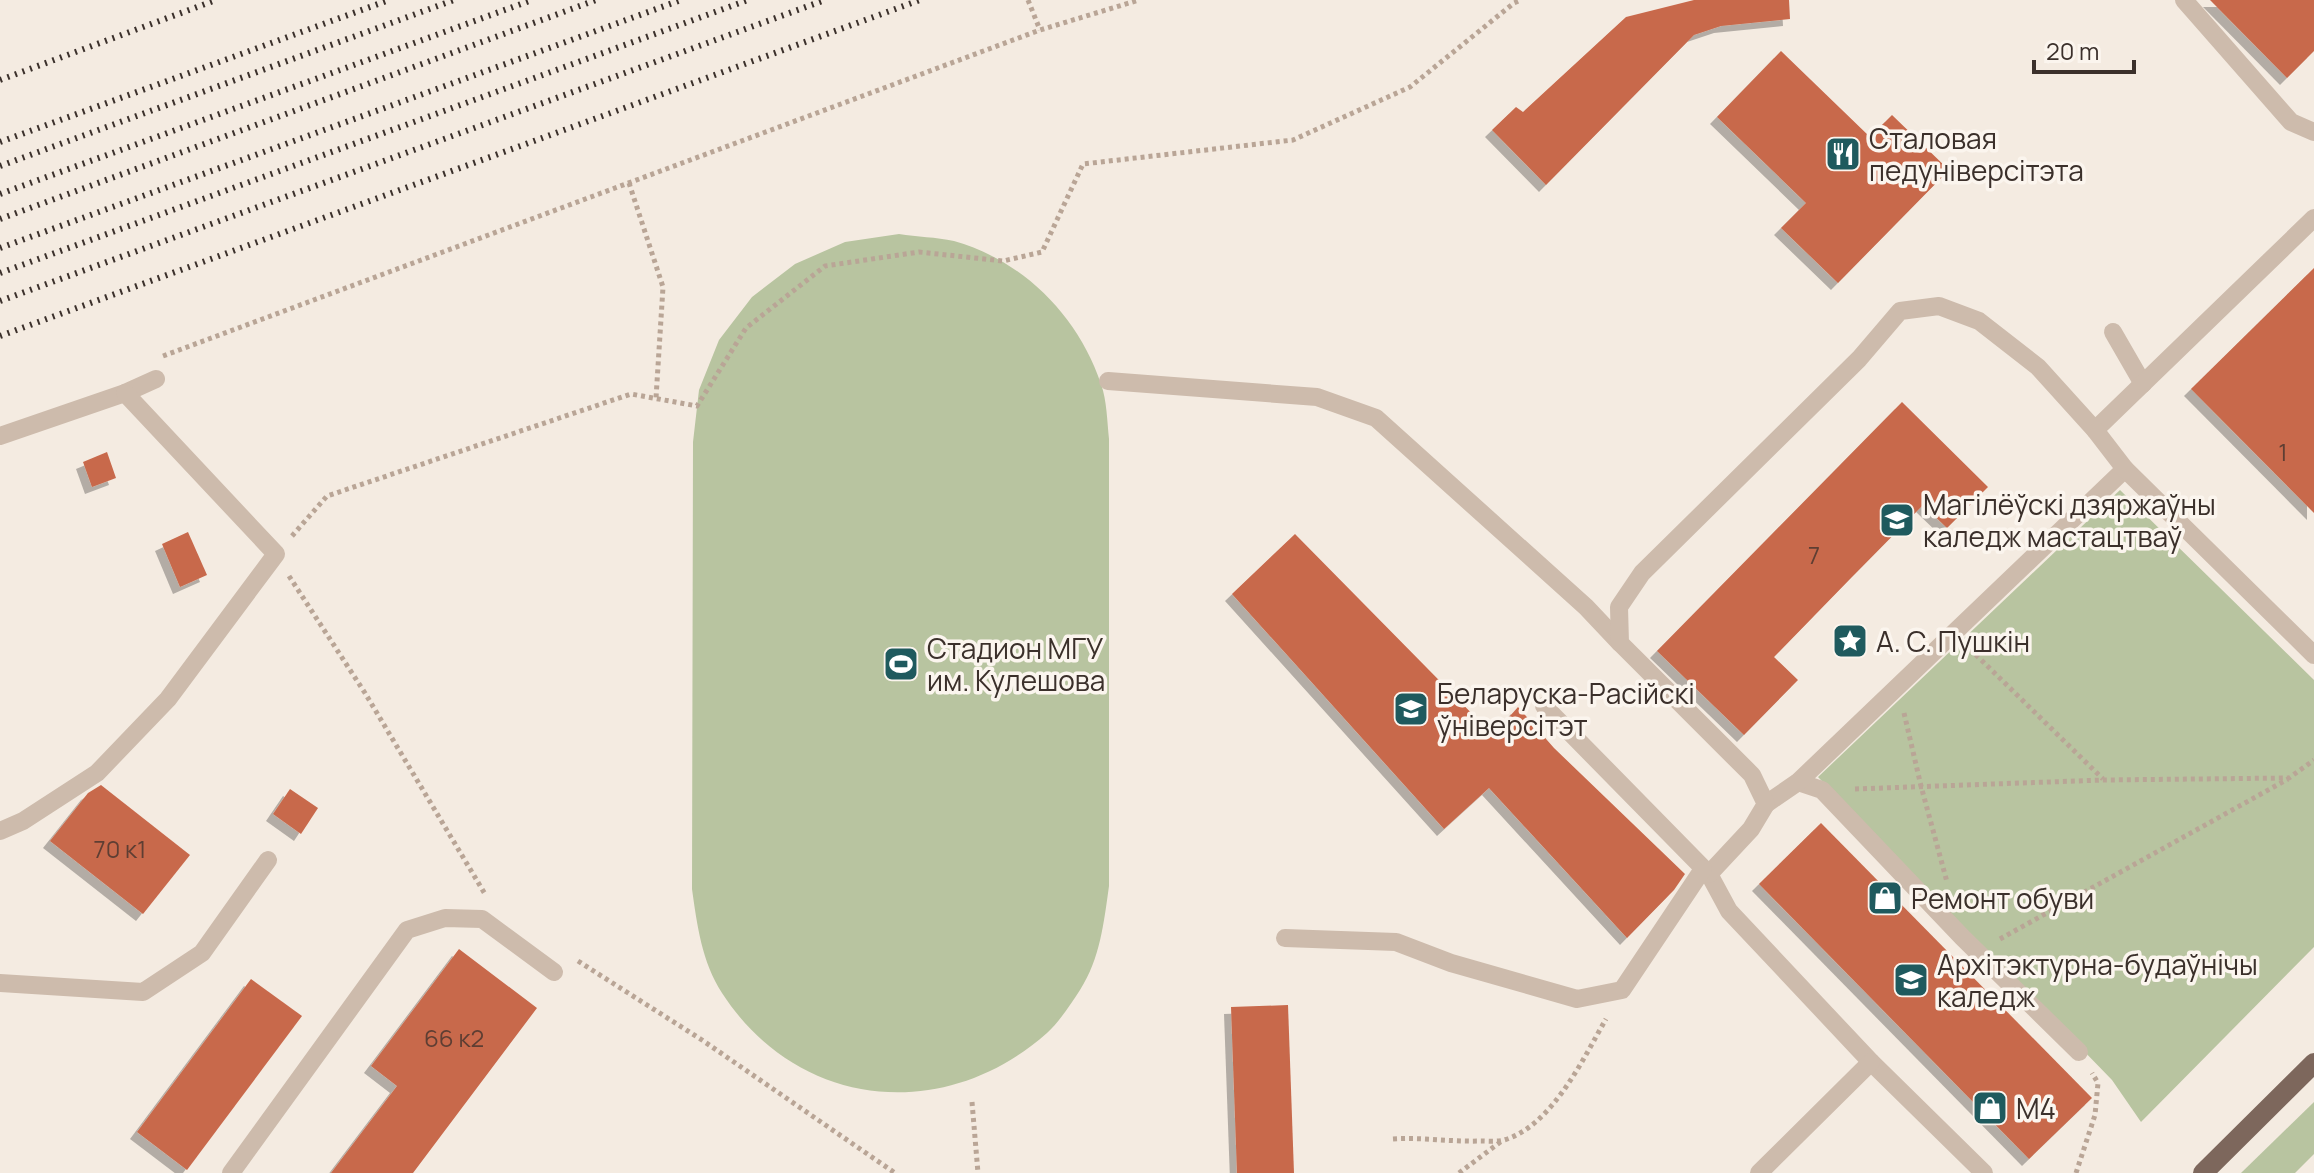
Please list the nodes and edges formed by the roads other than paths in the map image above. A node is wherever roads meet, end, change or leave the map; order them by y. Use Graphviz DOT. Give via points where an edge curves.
graph roads {
  1 [pos="2184,0"];
  2 [pos="2314,132"];
  3 [pos="2314,218"];
  4 [pos="2113,332"];
  5 [pos="153,370"];
  6 [pos="1108,381"];
  7 [pos="2143,384"];
  8 [pos="125,393"];
  9 [pos="2095,430"];
  10 [pos="0,436"];
  11 [pos="2125,469"];
  12 [pos="1620,643"];
  13 [pos="2314,655"];
  14 [pos="1544,706"];
  15 [pos="1798,782"];
  16 [pos="1766,804"];
  17 [pos="0,831"];
  18 [pos="268,860"];
  19 [pos="1706,871"];
  20 [pos="1285,938"];
  21 [pos="554,972"];
  22 [pos="0,983"];
  23 [pos="2079,1052"];
  24 [pos="1871,1062"];
  25 [pos="2314,1063"];
  26 [pos="231,1173"];
  27 [pos="1759,1173"];
  28 [pos="1984,1173"];
  29 [pos="2203,1173"];
  1 -- 2 [label="lane" via="2291,122"];
  3 -- 7 [label="lane"];
  4 -- 7 [label="lane"];
  5 -- 8 [label="lane"];
  6 -- 12 [label="lane" via="1317,397 1376,418"];
  7 -- 9 [label="lane"];
  8 -- 10 [label="lane"];
  8 -- 17 [label="lane" via="276,554 168,699 97,773"];
  9 -- 11 [label="lane"];
  9 -- 12 [label="lane" via="2038,367 1979,321 1939,306 1900,311 1859,359 1642,573 1619,607"];
  11 -- 13 [label="lane"];
  11 -- 15 [label="lane"];
  12 -- 16 [label="lane" via="1752,775"];
  14 -- 19 [label="lane"];
  15 -- 16 [label="lane"];
  15 -- 23 [label="lane" via="1822,790"];
  16 -- 19 [label="lane" via="1751,829"];
  18 -- 22 [label="lane" via="202,953 143,992"];
  19 -- 20 [label="lane" via="1622,990 1577,999 1396,942"];
  19 -- 24 [label="lane" via="1729,911"];
  21 -- 26 [label="lane" via="482,919 445,918 407,930"];
  24 -- 27 [label="lane"];
  24 -- 28 [label="lane"];
  25 -- 29 [label="main road"];
}
